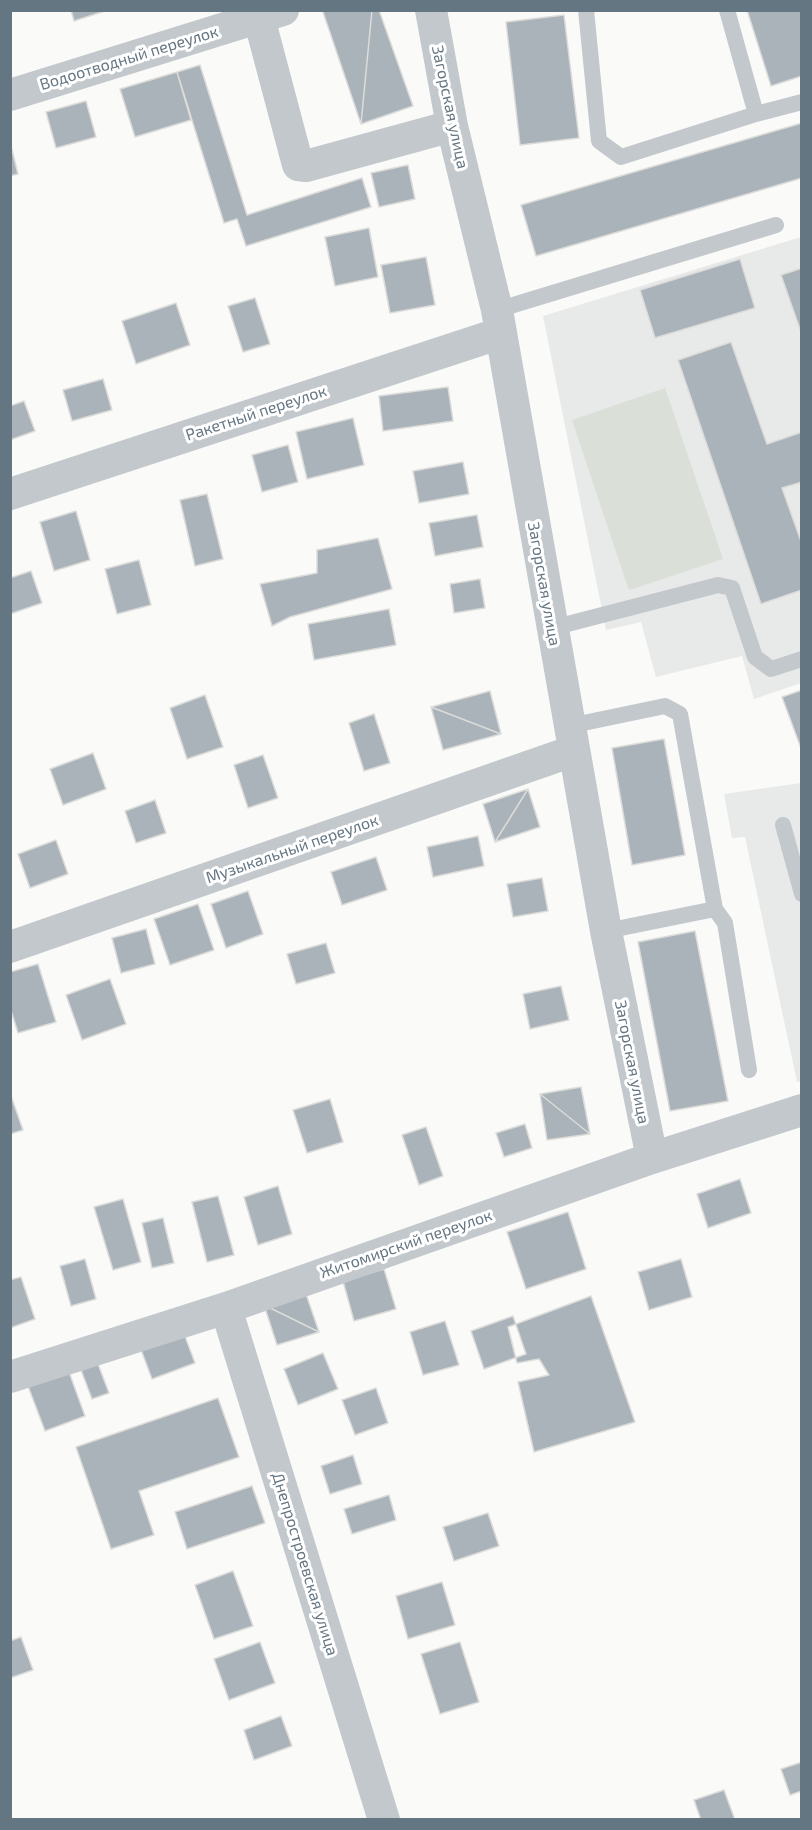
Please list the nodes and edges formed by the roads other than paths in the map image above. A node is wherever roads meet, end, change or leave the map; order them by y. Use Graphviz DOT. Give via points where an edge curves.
graph roads {
  1 [pos="430,10"];
  2 [pos="586,10"];
  3 [pos="726,10"];
  4 [pos="271,14"];
  5 [pos="10,95"];
  6 [pos="801,102"];
  7 [pos="756,114"];
  8 [pos="452,126"];
  9 [pos="776,225"];
  10 [pos="499,321"];
  11 [pos="10,494"];
  12 [pos="552,628"];
  13 [pos="801,659"];
  14 [pos="571,739"];
  15 [pos="783,825"];
  16 [pos="801,894"];
  17 [pos="715,909"];
  18 [pos="606,931"];
  19 [pos="10,947"];
  20 [pos="749,1070"];
  21 [pos="801,1110"];
  22 [pos="652,1158"];
  23 [pos="226,1308"];
  24 [pos="10,1377"];
  25 [pos="384,1820"];
  1 -- 8 [label="street, Загорская улица"];
  2 -- 7 [label="lane" via="599,141 621,157"];
  3 -- 7 [label="lane"];
  4 -- 5 [label="street, Водоотводный переулок"];
  4 -- 8 [label="street" via="298,165"];
  6 -- 7 [label="lane"];
  8 -- 10 [label="street, Загорская улица"];
  9 -- 10 [label="lane"];
  10 -- 11 [label="street, Ракетный переулок"];
  10 -- 12 [label="street, Загорская улица"];
  12 -- 13 [label="lane" via="718,585 732,588 755,657 771,669"];
  12 -- 14 [label="street, Загорская улица"];
  14 -- 17 [label="lane" via="665,706 680,714"];
  14 -- 18 [label="street, Загорская улица"];
  14 -- 19 [label="street, Музыкальный переулок"];
  15 -- 16 [label="lane"];
  17 -- 18 [label="lane"];
  17 -- 20 [label="lane" via="725,923"];
  18 -- 22 [label="street, Загорская улица"];
  21 -- 22 [label="street, Житомирский переулок"];
  22 -- 23 [label="street, Житомирский переулок"];
  23 -- 24 [label="street, Житомирский переулок"];
  23 -- 25 [label="street, Днепростроевская улица"];
}
